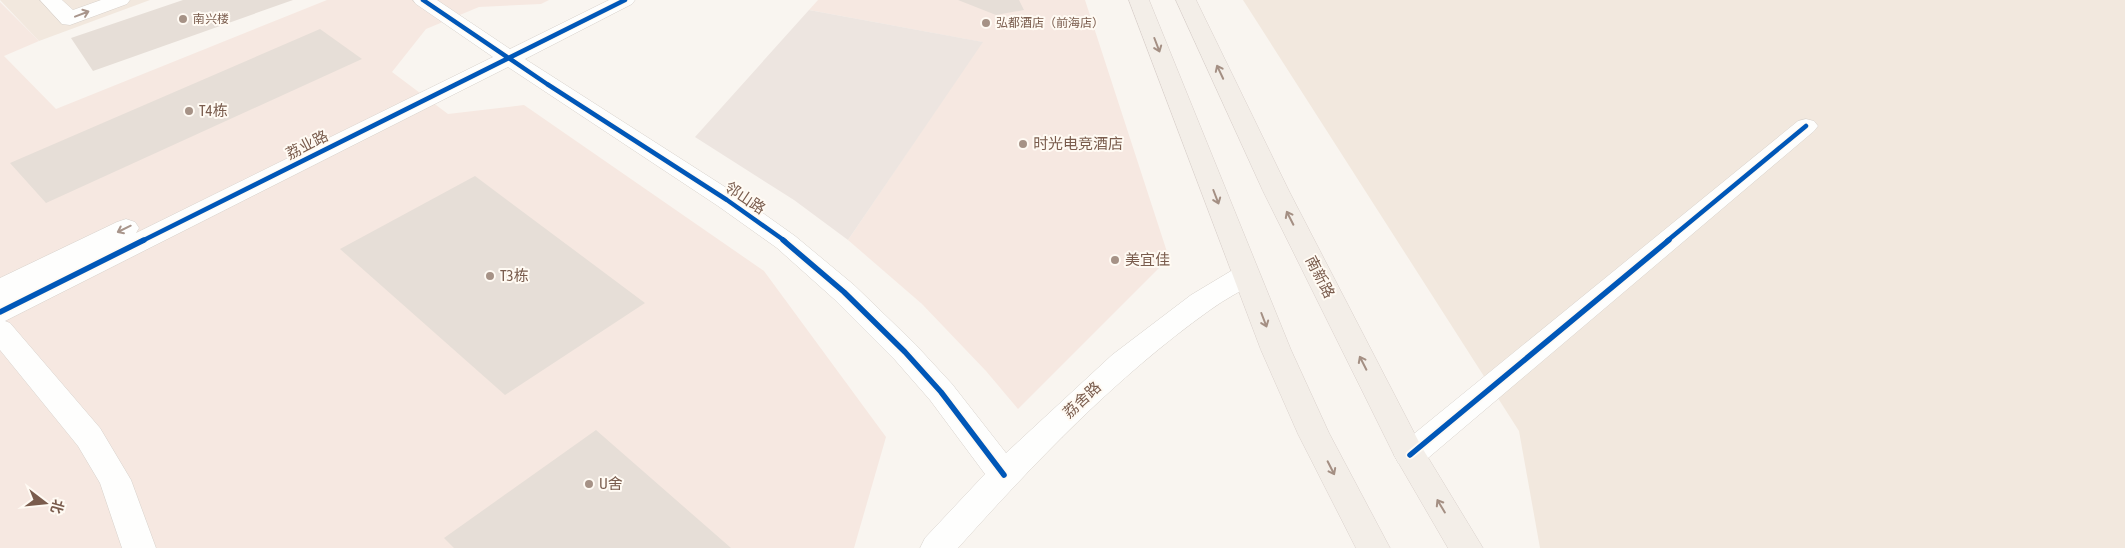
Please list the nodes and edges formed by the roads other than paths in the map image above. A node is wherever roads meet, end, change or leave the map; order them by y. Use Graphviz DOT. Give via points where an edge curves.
graph roads {
  1 [pos="50,0"];
  2 [pos="120,0"];
  3 [pos="423,0"];
  4 [pos="592,0"];
  5 [pos="625,0"];
  6 [pos="1139,0"];
  7 [pos="1186,0"];
  8 [pos="501,53"];
  9 [pos="1806,126"];
  10 [pos="1246,275"];
  11 [pos="0,290"];
  12 [pos="0,312"];
  13 [pos="0,330"];
  14 [pos="1410,455"];
  15 [pos="1004,475"];
  16 [pos="139,548"];
  17 [pos="937,548"];
  18 [pos="1373,548"];
  19 [pos="1466,548"];
  1 -- 2 [label="street, one-way" via="70,19"];
  3 -- 8 [label="street, 邻山路"];
  4 -- 8 [label="street, 荔业路"];
  5 -- 8 [label="street, 荔业路"];
  6 -- 10 [label="main road, one-way"];
  14 -- 7 [label="main road, 南新路, one-way" via="1276,191"];
  8 -- 11 [label="street, 荔业路, one-way"];
  8 -- 12 [label="street, 荔业路"];
  8 -- 15 [label="street, 邻山路" via="734,205 815,266 905,352 941,392"];
  9 -- 14 [label="street"];
  10 -- 15 [label="street, 荔舍路" via="1200,302 1122,363"];
  10 -- 18 [label="main road, one-way" via="1314,434"];
  13 -- 16 [label="street" via="89,437 115,480"];
  19 -- 14 [label="main road, 南新路, one-way"];
  15 -- 17 [label="street, 荔舍路"];
}
